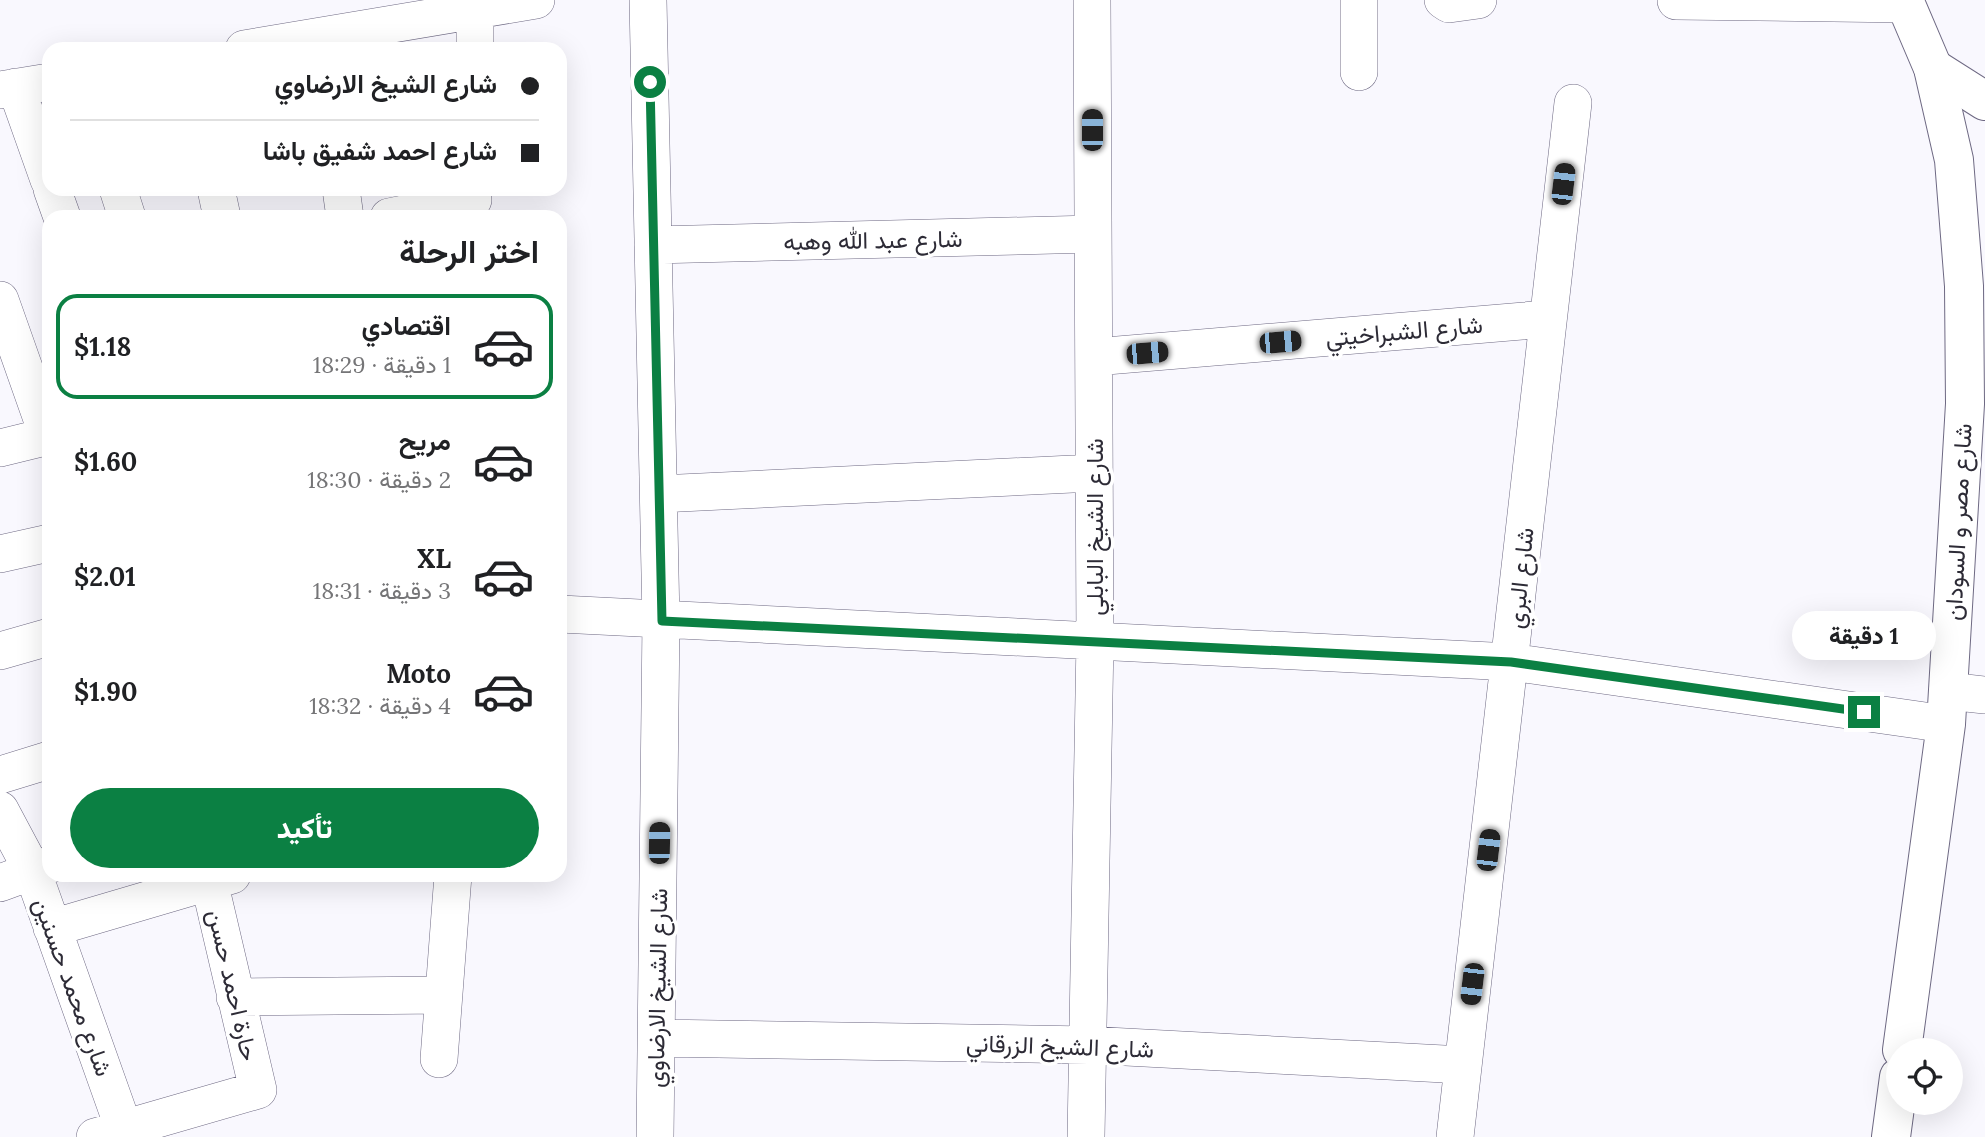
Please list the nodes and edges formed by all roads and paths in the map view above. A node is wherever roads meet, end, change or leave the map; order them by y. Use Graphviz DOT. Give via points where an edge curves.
graph roads {
  1 [pos="536,0"];
  2 [pos="648,0"];
  3 [pos="1092,0"];
  4 [pos="1359,0"];
  5 [pos="1443,0"];
  6 [pos="1478,0"];
  7 [pos="1676,1"];
  8 [pos="1905,2"];
  9 [pos="475,10"];
  10 [pos="326,42"];
  11 [pos="475,42"];
  12 [pos="1933,68"];
  13 [pos="1359,72"];
  14 [pos="22,86"];
  15 [pos="1985,101"];
  16 [pos="1573,103"];
  17 [pos="42,156"];
  18 [pos="473,202"];
  19 [pos="428,210"];
  20 [pos="1093,234"];
  21 [pos="653,245"];
  22 [pos="0,300"];
  23 [pos="1547,319"];
  24 [pos="1094,357"];
  25 [pos="42,419"];
  26 [pos="42,438"];
  27 [pos="0,448"];
  28 [pos="1093,473"];
  29 [pos="659,494"];
  30 [pos="42,545"];
  31 [pos="0,554"];
  32 [pos="567,614"];
  33 [pos="662,621"];
  34 [pos="42,639"];
  35 [pos="1095,640"];
  36 [pos="0,651"];
  37 [pos="1511,662"];
  38 [pos="1985,695"];
  39 [pos="1947,707"];
  40 [pos="42,762"];
  41 [pos="0,775"];
  42 [pos="0,810"];
  43 [pos="27,873"];
  44 [pos="207,882"];
  45 [pos="221,882"];
  46 [pos="452,882"];
  47 [pos="52,928"];
  48 [pos="444,995"];
  49 [pos="236,997"];
  50 [pos="656,1038"];
  51 [pos="1904,1038"];
  52 [pos="1088,1045"];
  53 [pos="439,1059"];
  54 [pos="1462,1065"];
  55 [pos="1894,1115"];
  56 [pos="198,1123"];
  57 [pos="109,1133"];
  58 [pos="655,1137"];
  59 [pos="1086,1137"];
  60 [pos="1455,1137"];
  61 [pos="1891,1137"];
  1 -- 9 [label="street"];
  2 -- 21 [label="street, شارع الشيخ الارضاوي"];
  3 -- 20 [label="street, شارع الشيخ البابلي"];
  4 -- 13 [label="street"];
  5 -- 6 [label="street" via="1450,4"];
  7 -- 8 [label="street"];
  8 -- 12 [label="main road, شارع مصر و السودان"];
  9 -- 10 [label="street"];
  9 -- 11 [label="street"];
  12 -- 15 [label="main road"];
  12 -- 39 [label="main road, شارع مصر و السودان" via="1954,160 1964,286 1965,404"];
  14 -- 17 [label="street"];
  16 -- 23 [label="street, شارع البري"];
  18 -- 19 [label="street"];
  20 -- 21 [label="street, شارع عبد الله وهبه"];
  20 -- 24 [label="street, شارع الشيخ البابلي"];
  21 -- 29 [label="street, شارع الشيخ الارضاوي"];
  22 -- 25 [label="street"];
  23 -- 24 [label="street, شارع الشبراخيتي"];
  23 -- 37 [label="street, شارع البري"];
  24 -- 28 [label="street, شارع الشيخ البابلي"];
  26 -- 27 [label="street"];
  28 -- 29 [label="street"];
  28 -- 35 [label="street, شارع الشيخ البابلي"];
  29 -- 33 [label="street, شارع الشيخ الارضاوي"];
  30 -- 31 [label="street"];
  32 -- 33 [label="street"];
  33 -- 35 [label="street"];
  33 -- 50 [label="street, شارع الشيخ الارضاوي"];
  34 -- 36 [label="street"];
  35 -- 37 [label="street"];
  35 -- 52 [label="street, شارع الشيخ البابلي"];
  37 -- 39 [label="street"];
  37 -- 54 [label="street, شارع البري"];
  38 -- 39 [label="street"];
  39 -- 51 [label="main road, شارع مصر و السودان"];
  40 -- 41 [label="street"];
  42 -- 43 [label="street, شارع محمد حسنين"];
  43 -- 47 [label="street, شارع محمد حسنين"];
  44 -- 47 [label="street"];
  45 -- 49 [label="street, حارة احمد حسن"];
  46 -- 48 [label="street"];
  47 -- 57 [label="street, شارع محمد حسنين"];
  48 -- 49 [label="street"];
  48 -- 53 [label="street"];
  49 -- 56 [label="street, حارة احمد حسن" via="258,1090"];
  50 -- 52 [label="street, شارع الشيخ الزرقاني"];
  50 -- 58 [label="street, شارع الشيخ الارضاوي"];
  52 -- 54 [label="street, شارع الشيخ الزرقاني"];
  52 -- 59 [label="street, شارع الشيخ البابلي"];
  54 -- 60 [label="street, شارع البري"];
  55 -- 61 [label="main road"];
  56 -- 57 [label="street"];
}
